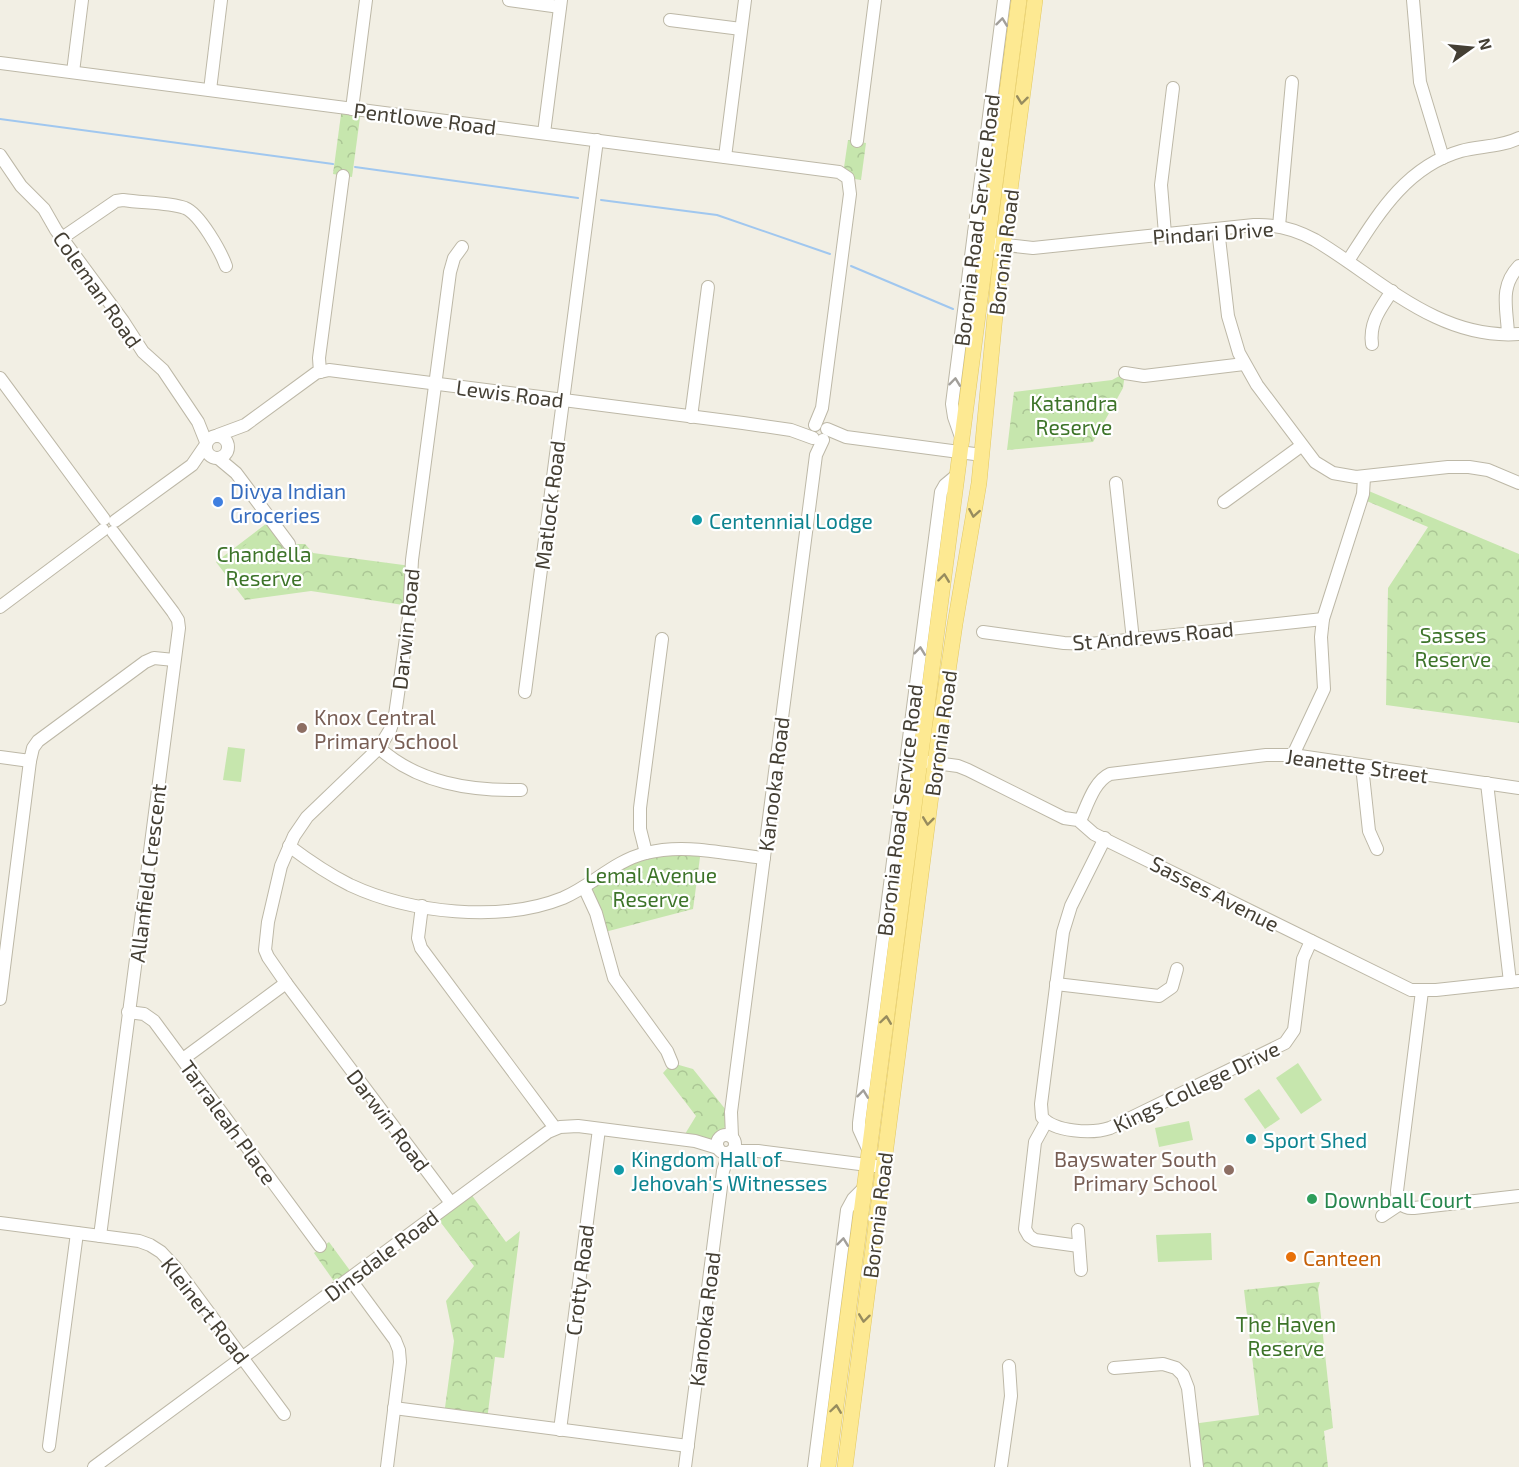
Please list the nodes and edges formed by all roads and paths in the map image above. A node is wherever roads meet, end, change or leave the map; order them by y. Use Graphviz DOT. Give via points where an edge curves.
graph roads {
  1 [pos="82,0"];
  2 [pos="221,0"];
  3 [pos="366,0"];
  4 [pos="509,0"];
  5 [pos="745,0"];
  6 [pos="875,0"];
  7 [pos="1004,0"];
  8 [pos="1019,0"];
  9 [pos="1035,0"];
  10 [pos="1413,0"];
  11 [pos="561,3"];
  12 [pos="670,20"];
  13 [pos="741,29"];
  14 [pos="1013,43"];
  15 [pos="997,57"];
  16 [pos="0,63"];
  17 [pos="73,72"];
  18 [pos="1292,82"];
  19 [pos="1173,88"];
  20 [pos="210,90"];
  21 [pos="352,109"];
  22 [pos="544,133"];
  23 [pos="1519,138"];
  24 [pos="597,140"];
  25 [pos="857,141"];
  26 [pos="0,155"];
  27 [pos="725,157"];
  28 [pos="1443,158"];
  29 [pos="343,176"];
  30 [pos="848,178"];
  31 [pos="1280,226"];
  32 [pos="1218,229"];
  33 [pos="974,233"];
  34 [pos="1165,234"];
  35 [pos="62,238"];
  36 [pos="995,244"];
  37 [pos="462,247"];
  38 [pos="1348,261"];
  39 [pos="226,266"];
  40 [pos="1519,266"];
  41 [pos="708,287"];
  42 [pos="1392,291"];
  43 [pos="1514,334"];
  44 [pos="1372,344"];
  45 [pos="1244,364"];
  46 [pos="320,372"];
  47 [pos="1125,374"];
  48 [pos="0,378"];
  49 [pos="435,384"];
  50 [pos="563,400"];
  51 [pos="692,417"];
  52 [pos="245,425"];
  53 [pos="819,433"];
  54 [pos="211,440"];
  55 [pos="961,445"];
  56 [pos="1301,446"];
  57 [pos="222,454"];
  58 [pos="982,455"];
  59 [pos="192,465"];
  60 [pos="957,475"];
  61 [pos="1364,477"];
  62 [pos="1116,483"];
  63 [pos="1519,483"];
  64 [pos="1224,502"];
  65 [pos="109,526"];
  66 [pos="289,544"];
  67 [pos="0,607"];
  68 [pos="1323,619"];
  69 [pos="983,633"];
  70 [pos="662,639"];
  71 [pos="1133,640"];
  72 [pos="174,660"];
  73 [pos="525,692"];
  74 [pos="379,748"];
  75 [pos="1293,755"];
  76 [pos="0,757"];
  77 [pos="30,761"];
  78 [pos="928,762"];
  79 [pos="1362,766"];
  80 [pos="1487,783"];
  81 [pos="1519,788"];
  82 [pos="521,790"];
  83 [pos="1080,821"];
  84 [pos="1105,838"];
  85 [pos="289,846"];
  86 [pos="1377,849"];
  87 [pos="646,853"];
  88 [pos="764,858"];
  89 [pos="584,887"];
  90 [pos="422,906"];
  91 [pos="1311,941"];
  92 [pos="1514,981"];
  93 [pos="286,983"];
  94 [pos="1189,983"];
  95 [pos="1056,984"];
  96 [pos="1422,992"];
  97 [pos="0,999"];
  98 [pos="128,1012"];
  99 [pos="183,1059"];
  100 [pos="672,1063"];
  101 [pos="1046,1122"];
  102 [pos="555,1128"];
  103 [pos="599,1129"];
  104 [pos="726,1145"];
  105 [pos="868,1158"];
  106 [pos="884,1167"];
  107 [pos="865,1187"];
  108 [pos="1519,1197"];
  109 [pos="451,1203"];
  110 [pos="1400,1204"];
  111 [pos="1383,1216"];
  112 [pos="0,1223"];
  113 [pos="1078,1230"];
  114 [pos="77,1233"];
  115 [pos="100,1236"];
  116 [pos="320,1246"];
  117 [pos="1079,1246"];
  118 [pos="1081,1270"];
  119 [pos="350,1279"];
  120 [pos="242,1357"];
  121 [pos="1009,1366"];
  122 [pos="1114,1368"];
  123 [pos="394,1408"];
  124 [pos="284,1414"];
  125 [pos="560,1430"];
  126 [pos="49,1446"];
  127 [pos="688,1446"];
  128 [pos="94,1467"];
  129 [pos="387,1467"];
  130 [pos="685,1467"];
  131 [pos="814,1467"];
  132 [pos="828,1467"];
  133 [pos="845,1467"];
  134 [pos="1001,1467"];
  135 [pos="1197,1467"];
  1 -- 17 [label="street"];
  2 -- 20 [label="street"];
  3 -- 21 [label="street"];
  4 -- 11 [label="street"];
  5 -- 13 [label="street"];
  6 -- 25 [label="street"];
  15 -- 7 [label="street, Boronia Road Service Road, one-way"];
  8 -- 14 [label="main road, Boronia Road"];
  9 -- 36 [label="main road, Boronia Road, one-way"];
  10 -- 28 [label="street" via="1420,82"];
  11 -- 22 [label="street"];
  12 -- 13 [label="street"];
  13 -- 27 [label="street"];
  14 -- 15 [label="street"];
  14 -- 36 [label="main road, Boronia Road"];
  15 -- 33 [label="street, Boronia Road Service Road"];
  16 -- 17 [label="street, Pentlowe Road"];
  17 -- 20 [label="street, Pentlowe Road"];
  18 -- 31 [label="street"];
  19 -- 34 [label="street" via="1161,185"];
  20 -- 21 [label="street, Pentlowe Road"];
  21 -- 22 [label="street, Pentlowe Road"];
  22 -- 24 [label="street, Pentlowe Road"];
  23 -- 28 [label="street"];
  24 -- 27 [label="street, Pentlowe Road"];
  24 -- 50 [label="street, Matlock Road"];
  26 -- 35 [label="street, Coleman Road"];
  27 -- 30 [label="street, Pentlowe Road" via="836,171"];
  28 -- 38 [label="street" via="1414,175 1397,191"];
  29 -- 46 [label="street"];
  30 -- 53 [label="street, Kanooka Road" via="850,194"];
  31 -- 32 [label="street, Pindari Drive"];
  31 -- 38 [label="street, Pindari Drive" via="1302,233"];
  32 -- 34 [label="street, Pindari Drive"];
  32 -- 45 [label="street" via="1229,322"];
  33 -- 36 [label="street"];
  55 -- 33 [label="street, Boronia Road Service Road, one-way" via="952,404"];
  34 -- 36 [label="street, Pindari Drive" via="1040,247"];
  35 -- 39 [label="street" via="116,201 184,208 213,240"];
  35 -- 54 [label="street, Coleman Road"];
  36 -- 55 [label="main road, Boronia Road"];
  36 -- 58 [label="main road, Boronia Road"];
  37 -- 49 [label="street, Darwin Road" via="450,272"];
  38 -- 42 [label="street, Pindari Drive"];
  40 -- 43 [label="street" via="1505,291"];
  41 -- 51 [label="street"];
  42 -- 43 [label="street, Pindari Drive" via="1454,326 1483,334"];
  42 -- 44 [label="street" via="1373,324"];
  45 -- 47 [label="street" via="1144,376"];
  45 -- 56 [label="street"];
  46 -- 49 [label="street, Lewis Road" via="334,370"];
  46 -- 52 [label="street"];
  48 -- 65 [label="street, Allanfield Crescent"];
  49 -- 50 [label="street, Lewis Road"];
  49 -- 74 [label="street, Darwin Road" via="395,715"];
  50 -- 51 [label="street, Lewis Road"];
  50 -- 73 [label="street, Matlock Road"];
  51 -- 53 [label="street, Lewis Road"];
  52 -- 54 [label="street"];
  52 -- 57 [label="street"];
  53 -- 55 [label="street, Lewis Road"];
  53 -- 88 [label="street, Kanooka Road"];
  54 -- 57 [label="street" via="209,456"];
  54 -- 57 [label="street" via="225,438"];
  54 -- 59 [label="street"];
  55 -- 58 [label="street, Lewis Road"];
  55 -- 60 [label="main road, Boronia Road"];
  56 -- 61 [label="street" via="1324,469 1343,476"];
  56 -- 64 [label="street"];
  57 -- 59 [label="street"];
  57 -- 66 [label="street"];
  58 -- 78 [label="main road, Boronia Road, one-way"];
  59 -- 65 [label="street"];
  78 -- 60 [label="main road, Boronia Road, one-way"];
  105 -- 60 [label="street, Boronia Road Service Road, one-way" via="859,1123 877,982 941,492"];
  61 -- 63 [label="street" via="1462,466 1488,470"];
  61 -- 68 [label="street" via="1363,494"];
  62 -- 71 [label="street"];
  65 -- 67 [label="street"];
  65 -- 72 [label="street, Allanfield Crescent" via="178,620"];
  68 -- 71 [label="street, St Andrews Road"];
  68 -- 75 [label="street" via="1324,689"];
  69 -- 71 [label="street, St Andrews Road" via="1077,644"];
  70 -- 87 [label="street" via="640,808"];
  72 -- 77 [label="street" via="148,661 38,741"];
  72 -- 98 [label="street, Allanfield Crescent"];
  74 -- 82 [label="street" via="395,761 438,780 484,790"];
  74 -- 85 [label="street, Darwin Road" via="308,817"];
  75 -- 79 [label="street, Jeanette Street"];
  75 -- 83 [label="street, Jeanette Street" via="1110,774 1099,783"];
  76 -- 77 [label="street"];
  77 -- 97 [label="street"];
  78 -- 83 [label="street, Sasses Avenue" via="958,766 1064,818"];
  105 -- 78 [label="main road, Boronia Road, one-way"];
  78 -- 106 [label="main road, Boronia Road, one-way"];
  79 -- 80 [label="street, Jeanette Street"];
  79 -- 86 [label="street" via="1369,831"];
  80 -- 81 [label="street, Jeanette Street"];
  80 -- 92 [label="street"];
  83 -- 84 [label="street, Sasses Avenue" via="1090,832"];
  84 -- 91 [label="street, Sasses Avenue"];
  84 -- 95 [label="street" via="1068,914"];
  85 -- 90 [label="street" via="352,886"];
  85 -- 93 [label="street, Darwin Road" via="270,909 265,950"];
  87 -- 88 [label="street" via="694,849"];
  87 -- 89 [label="street" via="620,863"];
  88 -- 104 [label="street, Kanooka Road"];
  89 -- 90 [label="street" via="552,902 518,910"];
  89 -- 100 [label="street" via="596,913 614,978"];
  90 -- 102 [label="street" via="418,938 421,948"];
  91 -- 96 [label="street, Sasses Avenue"];
  91 -- 101 [label="street, Kings College Drive" via="1303,959 1294,1030 1285,1043 1110,1128 1067,1129"];
  92 -- 96 [label="street, Sasses Avenue"];
  93 -- 99 [label="street"];
  93 -- 109 [label="street, Darwin Road"];
  94 -- 95 [label="street" via="1176,975 1172,987 1154,996"];
  95 -- 101 [label="street" via="1041,1104"];
  96 -- 110 [label="street" via="1397,1191"];
  98 -- 99 [label="street, Tarraleah Place" via="151,1018"];
  98 -- 115 [label="street, Allanfield Crescent"];
  99 -- 116 [label="street, Tarraleah Place"];
  101 -- 117 [label="street" via="1035,1142 1025,1229 1035,1240"];
  102 -- 103 [label="street"];
  102 -- 109 [label="street, Dinsdale Road"];
  103 -- 104 [label="street"];
  103 -- 125 [label="street, Crotty Road"];
  104 -- 105 [label="street" via="758,1151"];
  104 -- 127 [label="street, Kanooka Road"];
  105 -- 106 [label="street"];
  105 -- 107 [label="main road, Boronia Road"];
  106 -- 133 [label="main road, Boronia Road, one-way"];
  131 -- 107 [label="street, one-way" via="847,1210"];
  132 -- 107 [label="main road, Boronia Road, one-way"];
  108 -- 110 [label="street" via="1414,1208"];
  109 -- 119 [label="street, Dinsdale Road"];
  110 -- 111 [label="street"];
  112 -- 114 [label="street, Kleinert Road"];
  113 -- 117 [label="street"];
  114 -- 115 [label="street, Kleinert Road"];
  114 -- 126 [label="street"];
  115 -- 120 [label="street, Kleinert Road" via="145,1242 162,1252"];
  117 -- 118 [label="street"];
  119 -- 120 [label="street, Dinsdale Road"];
  119 -- 123 [label="street" via="397,1345 400,1362"];
  120 -- 124 [label="street, Kleinert Road"];
  120 -- 128 [label="street, Dinsdale Road"];
  121 -- 134 [label="street" via="1011,1396"];
  122 -- 135 [label="street" via="1163,1364 1183,1374"];
  123 -- 125 [label="street"];
  123 -- 129 [label="street"];
  125 -- 127 [label="street"];
  127 -- 130 [label="street, Kanooka Road"];
}
